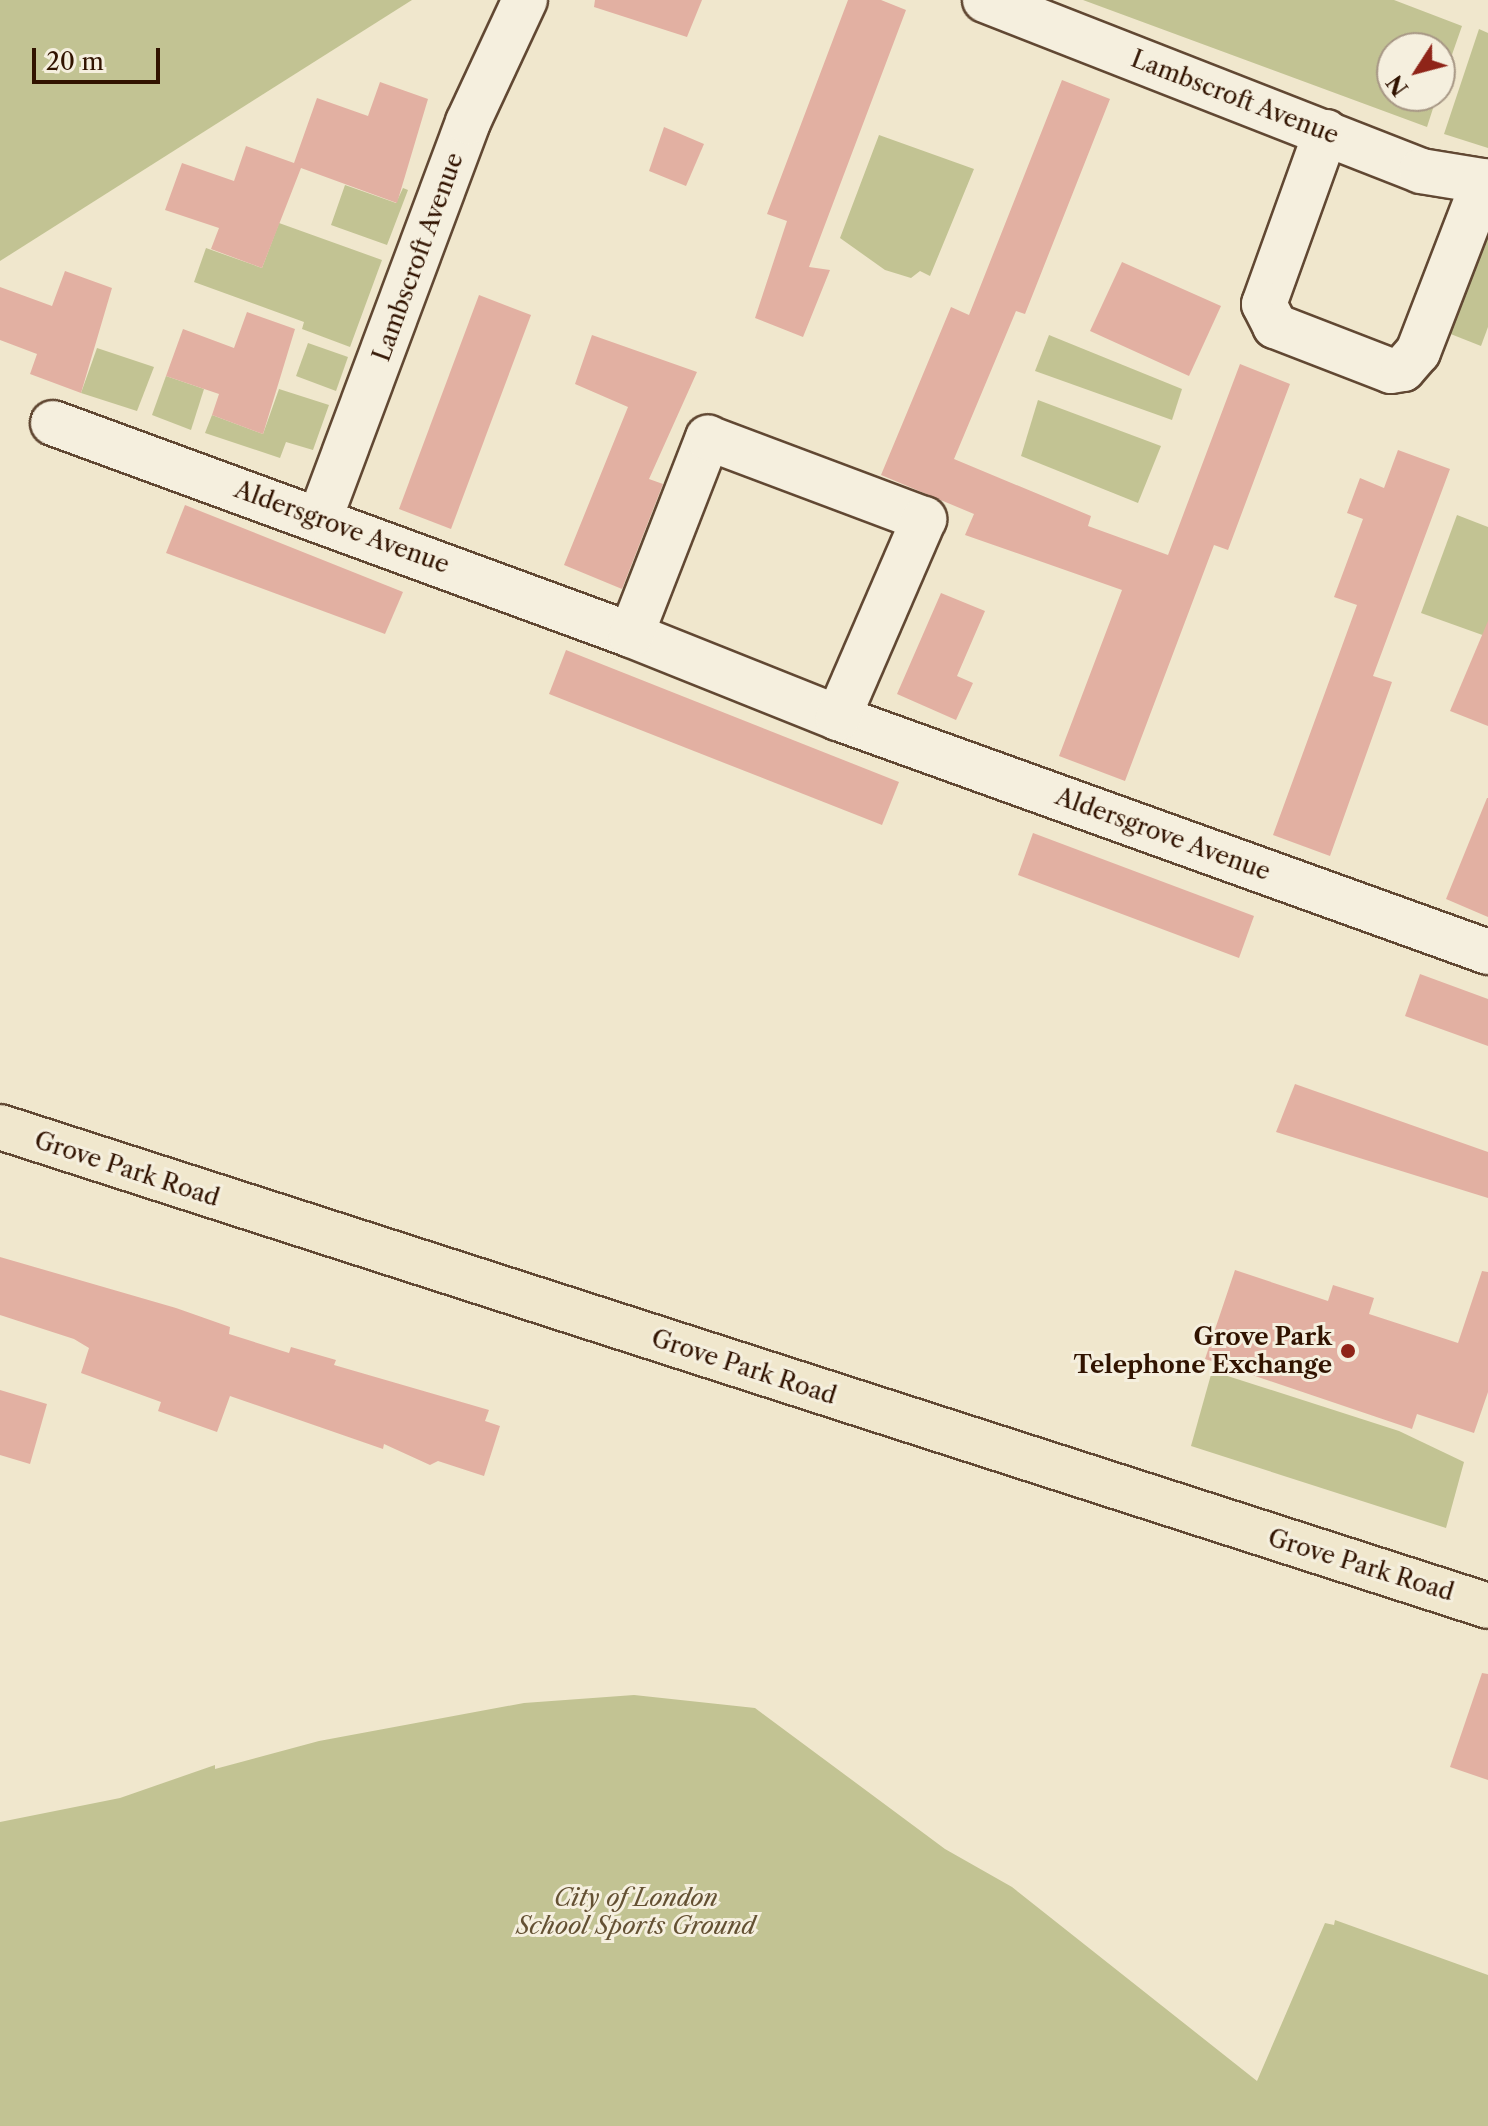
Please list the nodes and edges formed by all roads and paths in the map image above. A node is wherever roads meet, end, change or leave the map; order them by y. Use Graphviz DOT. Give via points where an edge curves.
graph roads {
  1 [pos="525,0"];
  2 [pos="985,0"];
  3 [pos="1326,132"];
  4 [pos="1486,182"];
  5 [pos="53,423"];
  6 [pos="320,518"];
  7 [pos="631,635"];
  8 [pos="838,718"];
  9 [pos="1488,952"];
  10 [pos="0,1127"];
  11 [pos="1488,1606"];
  1 -- 6 [label="street, Lambscroft Avenue" via="468,122"];
  2 -- 3 [label="street, Lambscroft Avenue"];
  3 -- 4 [label="street, Lambscroft Avenue" via="1421,171"];
  3 -- 4 [label="street" via="1264,304 1275,326 1391,371 1403,369 1418,352"];
  5 -- 6 [label="street, Aldersgrove Avenue"];
  6 -- 7 [label="street, Aldersgrove Avenue"];
  7 -- 8 [label="street, Aldersgrove Avenue"];
  7 -- 8 [label="street" via="708,438 924,519"];
  8 -- 9 [label="street, Aldersgrove Avenue"];
  10 -- 11 [label="main road, Grove Park Road"];
}
